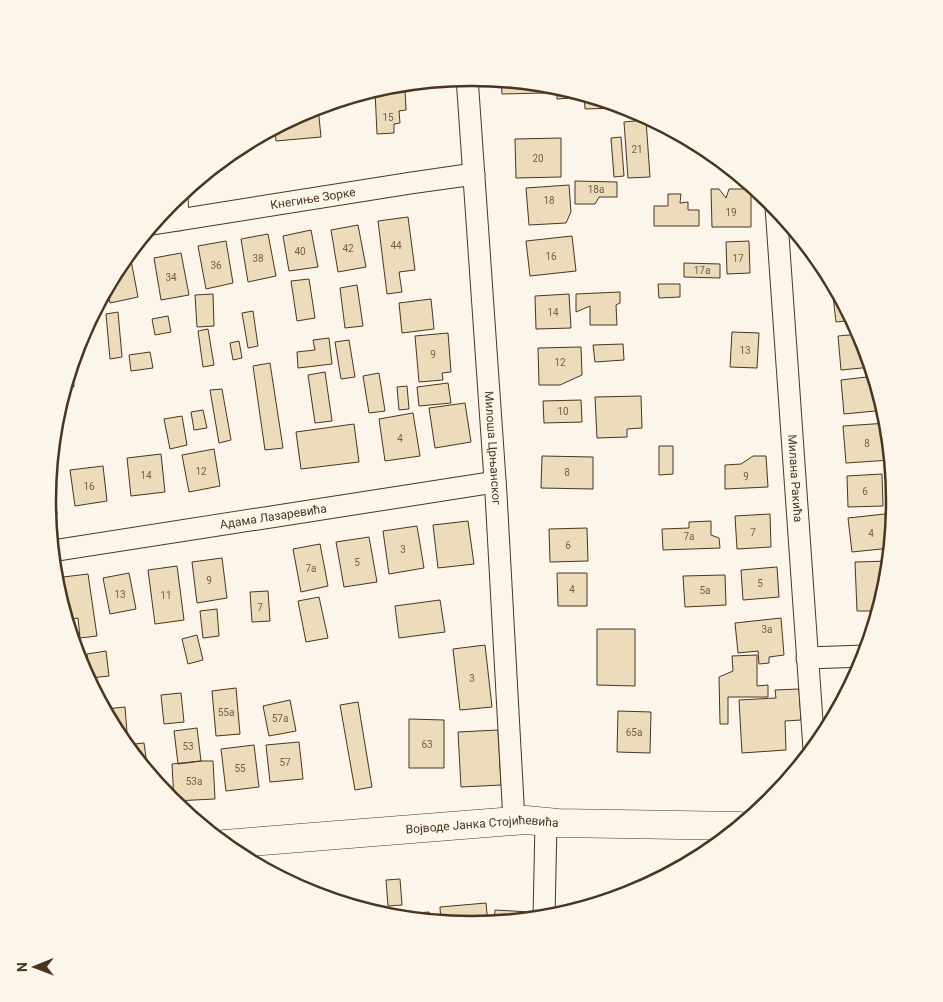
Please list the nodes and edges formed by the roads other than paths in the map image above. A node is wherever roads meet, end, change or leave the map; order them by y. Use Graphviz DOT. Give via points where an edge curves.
graph roads {
  1 [pos="468,86"];
  2 [pos="474,174"];
  3 [pos="177,208"];
  4 [pos="777,219"];
  5 [pos="178,220"];
  6 [pos="163,222"];
  7 [pos="495,482"];
  8 [pos="60,551"];
  9 [pos="856,656"];
  10 [pos="807,658"];
  11 [pos="813,737"];
  12 [pos="514,821"];
  13 [pos="546,822"];
  14 [pos="729,826"];
  15 [pos="237,843"];
  16 [pos="544,910"];
  1 -- 2 [label="street, Милоша Црњанског"];
  2 -- 5 [label="street, Кнегиње Зорке"];
  2 -- 7 [label="street, Милоша Црњанског"];
  3 -- 5 [label="street"];
  4 -- 10 [label="street, Милана Ракића"];
  5 -- 6 [label="street, Кнегиње Зорке"];
  7 -- 8 [label="street, Адама Лазаревића"];
  7 -- 12 [label="street, Милоша Црњанског"];
  9 -- 10 [label="street"];
  10 -- 11 [label="street, Милана Ракића"];
  12 -- 13 [label="street, Војводе Јанка Стојићевића"];
  12 -- 15 [label="street, Војводе Јанка Стојићевића"];
  13 -- 14 [label="street, Војводе Јанка Стојићевића"];
  13 -- 16 [label="street"];
}
